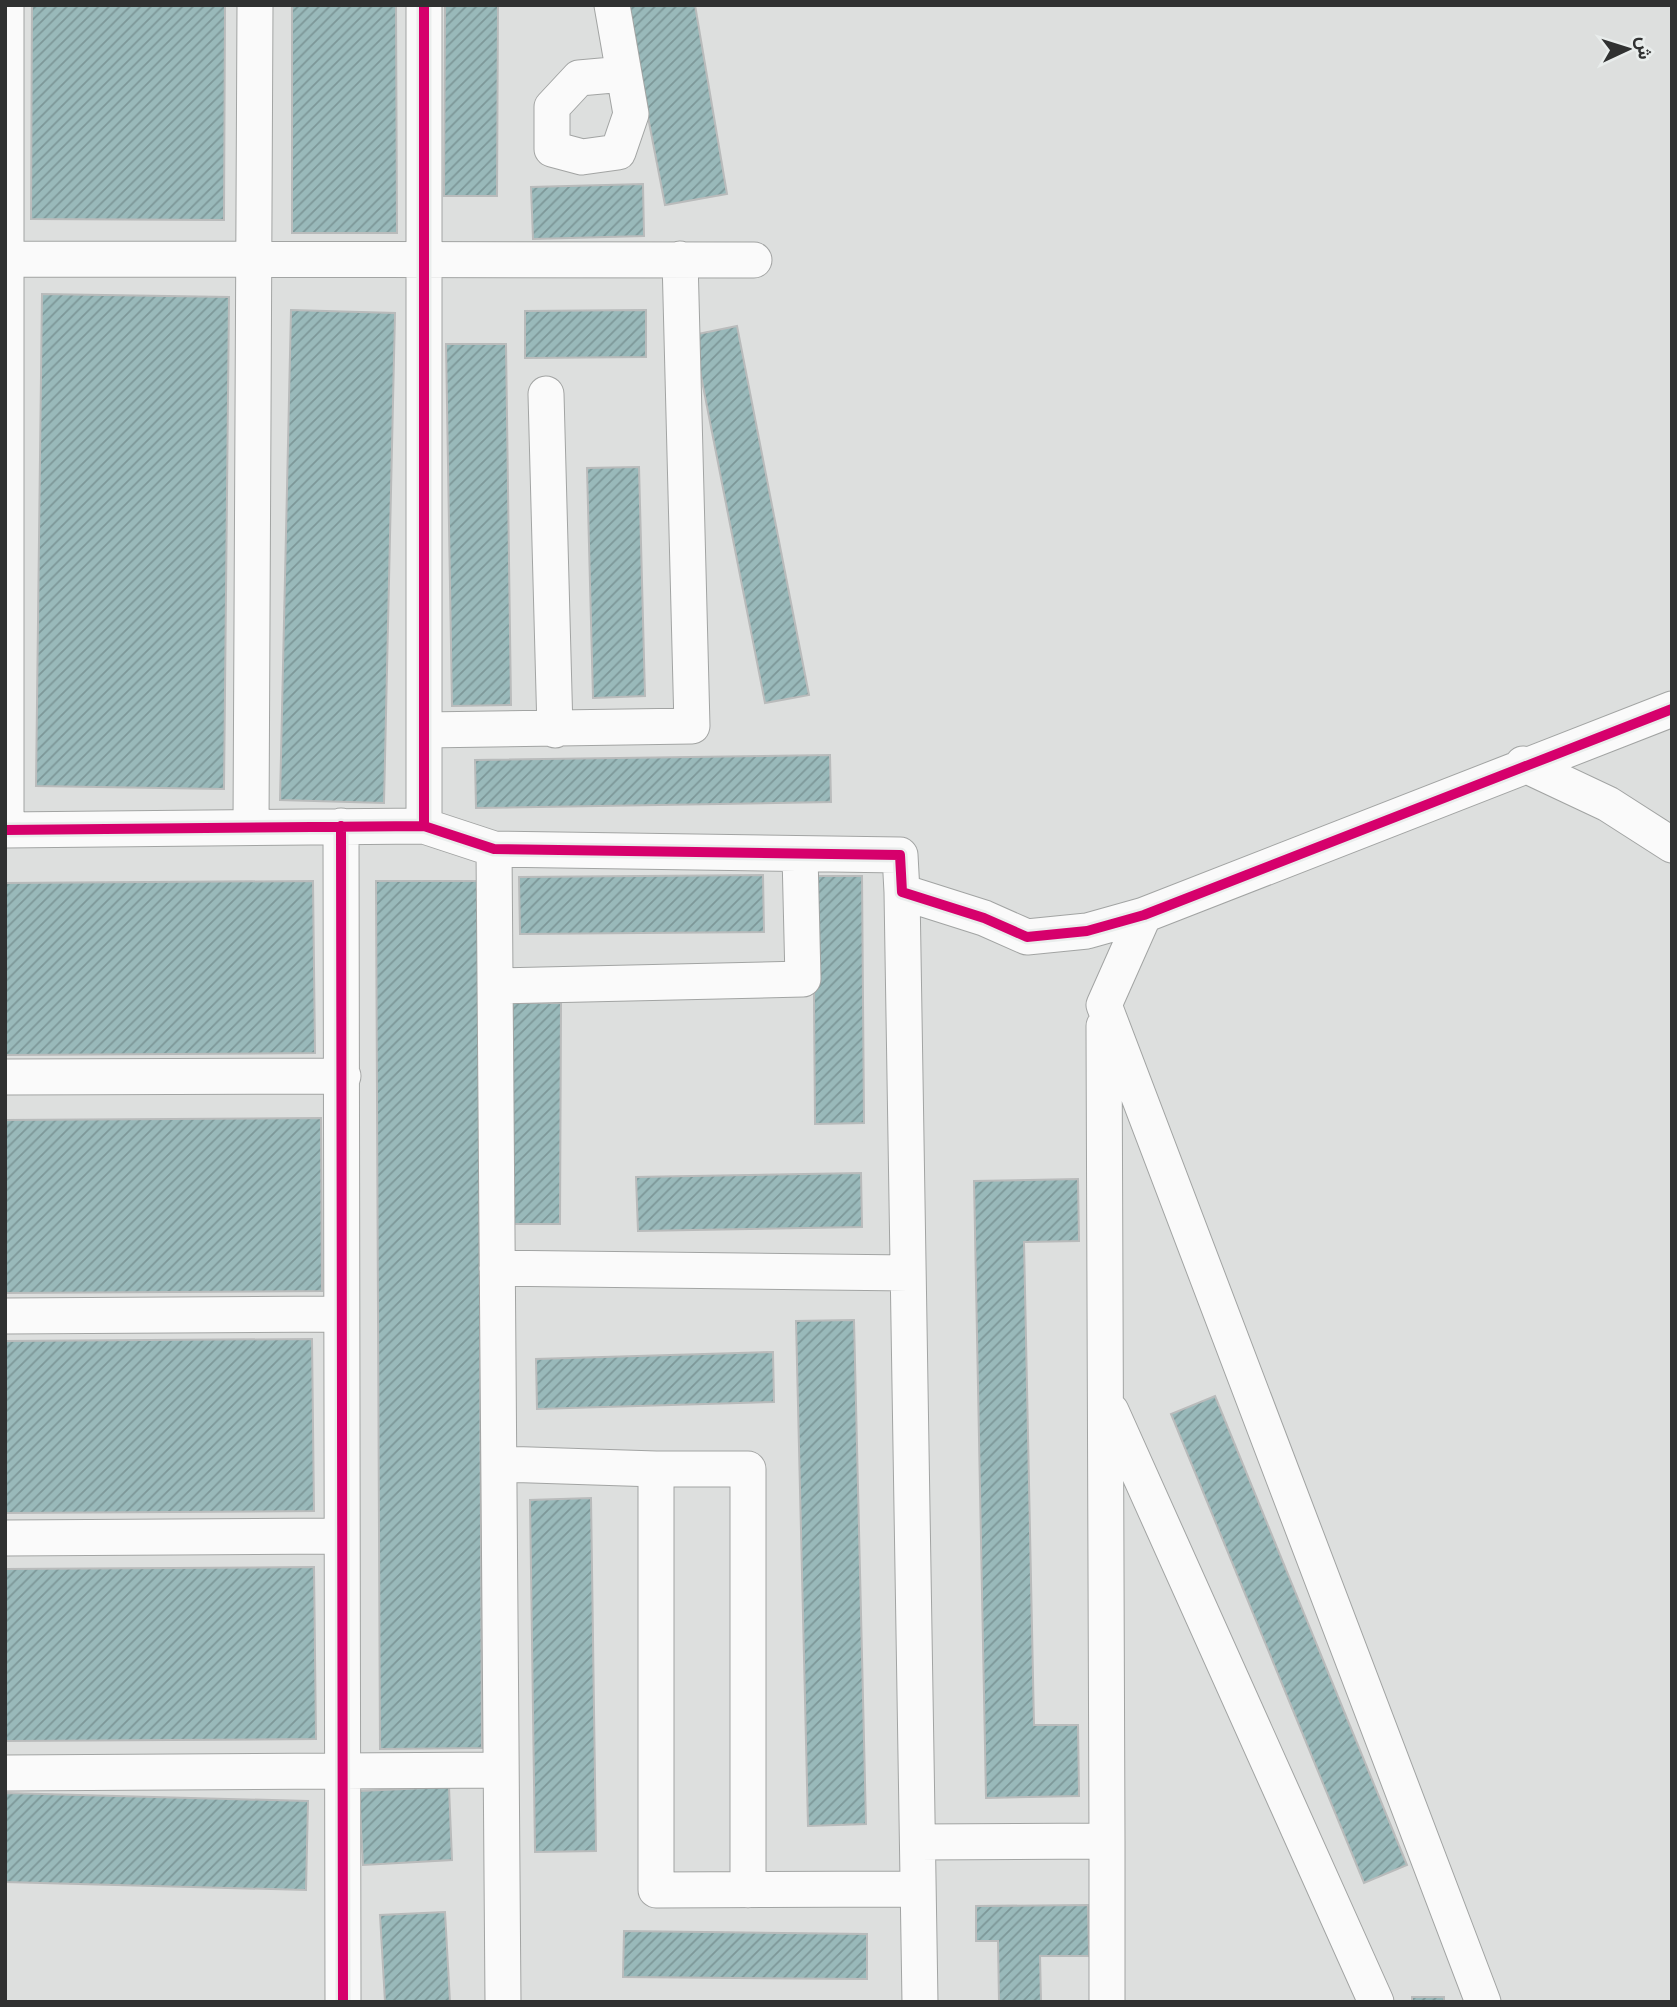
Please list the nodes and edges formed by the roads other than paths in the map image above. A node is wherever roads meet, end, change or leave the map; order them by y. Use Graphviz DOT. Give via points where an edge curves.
graph roads {
  1 [pos="6,5"];
  2 [pos="256,5"];
  3 [pos="424,5"];
  4 [pos="612,5"];
  5 [pos="624,74"];
  6 [pos="424,257"];
  7 [pos="6,259"];
  8 [pos="254,259"];
  9 [pos="680,260"];
  10 [pos="754,260"];
  11 [pos="546,394"];
  12 [pos="1672,709"];
  13 [pos="425,730"];
  14 [pos="555,730"];
  15 [pos="1523,764"];
  16 [pos="251,826"];
  17 [pos="341,826"];
  18 [pos="424,826"];
  19 [pos="6,830"];
  20 [pos="1672,845"];
  21 [pos="494,849"];
  22 [pos="800,855"];
  23 [pos="902,892"];
  24 [pos="1144,915"];
  25 [pos="495,986"];
  26 [pos="1104,1005"];
  27 [pos="343,1076"];
  28 [pos="5,1077"];
  29 [pos="497,1268"];
  30 [pos="908,1273"];
  31 [pos="339,1314"];
  32 [pos="5,1316"];
  33 [pos="1105,1398"];
  34 [pos="499,1464"];
  35 [pos="656,1469"];
  36 [pos="340,1536"];
  37 [pos="5,1538"];
  38 [pos="342,1770"];
  39 [pos="501,1770"];
  40 [pos="5,1773"];
  41 [pos="1107,1841"];
  42 [pos="918,1842"];
  43 [pos="918,1889"];
  44 [pos="748,1890"];
  45 [pos="343,2002"];
  46 [pos="503,2002"];
  47 [pos="920,2002"];
  48 [pos="1107,2002"];
  49 [pos="1376,2002"];
  50 [pos="1483,2002"];
  1 -- 7 [label="street"];
  2 -- 8 [label="street"];
  3 -- 6 [label="street"];
  4 -- 5 [label="street"];
  6 -- 8 [label="street"];
  6 -- 9 [label="street"];
  6 -- 13 [label="street"];
  7 -- 8 [label="street"];
  7 -- 19 [label="street"];
  8 -- 16 [label="street"];
  9 -- 10 [label="street"];
  9 -- 14 [label="street" via="692,726"];
  11 -- 14 [label="street"];
  12 -- 15 [label="street"];
  13 -- 14 [label="street"];
  13 -- 18 [label="street"];
  15 -- 20 [label="street" via="1608,804"];
  15 -- 24 [label="street"];
  16 -- 17 [label="street"];
  16 -- 19 [label="street"];
  17 -- 18 [label="street"];
  17 -- 27 [label="street"];
  18 -- 21 [label="street"];
  21 -- 22 [label="street"];
  21 -- 25 [label="street"];
  22 -- 23 [label="street" via="900,855"];
  22 -- 25 [label="street" via="803,979"];
  23 -- 24 [label="street" via="1027,937 1087,931"];
  23 -- 30 [label="street"];
  24 -- 26 [label="street"];
  25 -- 29 [label="street"];
  26 -- 33 [label="street"];
  26 -- 50 [label="street"];
  27 -- 28 [label="street"];
  27 -- 31 [label="street"];
  29 -- 30 [label="street"];
  29 -- 34 [label="street"];
  30 -- 42 [label="street"];
  31 -- 32 [label="street"];
  31 -- 36 [label="street"];
  33 -- 41 [label="street"];
  33 -- 49 [label="street"];
  34 -- 35 [label="street"];
  34 -- 39 [label="street"];
  35 -- 44 [label="street" via="748,1469"];
  35 -- 44 [label="street" via="656,1890"];
  36 -- 37 [label="street"];
  36 -- 38 [label="street"];
  38 -- 39 [label="street"];
  38 -- 40 [label="street"];
  38 -- 45 [label="street"];
  39 -- 46 [label="street"];
  41 -- 42 [label="street"];
  41 -- 48 [label="street"];
  42 -- 43 [label="street"];
  43 -- 44 [label="street"];
  43 -- 47 [label="street"];
}
